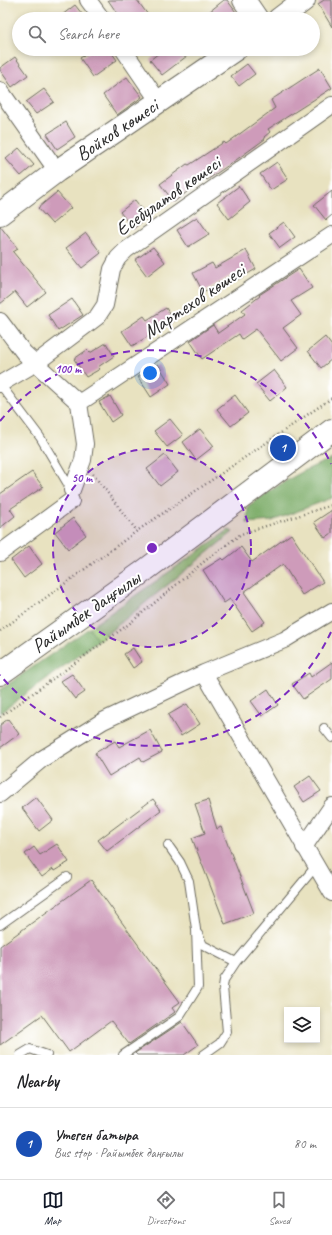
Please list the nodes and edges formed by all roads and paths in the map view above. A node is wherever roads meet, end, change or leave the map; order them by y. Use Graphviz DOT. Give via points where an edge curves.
graph roads {
  1 [pos="88,0"];
  2 [pos="244,0"];
  3 [pos="304,0"];
  4 [pos="97,12"];
  5 [pos="252,12"];
  6 [pos="288,12"];
  7 [pos="127,56"];
  8 [pos="226,56"];
  9 [pos="0,90"];
  10 [pos="159,102"];
  11 [pos="332,105"];
  12 [pos="56,171"];
  13 [pos="0,214"];
  14 [pos="332,235"];
  15 [pos="0,321"];
  16 [pos="36,363"];
  17 [pos="0,384"];
  18 [pos="332,398"];
  19 [pos="79,403"];
  20 [pos="330,433"];
  21 [pos="83,460"];
  22 [pos="71,496"];
  23 [pos="332,505"];
  24 [pos="137,531"];
  25 [pos="0,552"];
  26 [pos="332,611"];
  27 [pos="0,631"];
  28 [pos="204,672"];
  29 [pos="0,674"];
  30 [pos="0,717"];
  31 [pos="324,728"];
  32 [pos="332,738"];
  33 [pos="0,794"];
  34 [pos="332,806"];
  35 [pos="168,845"];
  36 [pos="304,847"];
  37 [pos="316,866"];
  38 [pos="67,877"];
  39 [pos="332,893"];
  40 [pos="0,925"];
  41 [pos="196,930"];
  42 [pos="236,962"];
  43 [pos="20,1055"];
  44 [pos="47,1055"];
  45 [pos="123,1055"];
  46 [pos="203,1055"];
  1 -- 4 [label="street"];
  2 -- 5 [label="main road"];
  3 -- 6 [label="main road"];
  7 -- 10 [label="street"];
  8 -- 10 [label="main road, Войков көшесі"];
  9 -- 12 [label="street"];
  10 -- 12 [label="main road, Войков көшесі"];
  11 -- 16 [label="street, Есебулатов көшесі" via="126,250 112,269 105,305 97,317"];
  12 -- 13 [label="main road, Войков көшесі"];
  14 -- 19 [label="street, Мартехов көшесі"];
  15 -- 16 [label="street" via="24,353"];
  16 -- 17 [label="street, Есебулатов көшесі"];
  16 -- 19 [label="street"];
  17 -- 22 [label="lane" via="40,437"];
  18 -- 24 [label="path"];
  19 -- 21 [label="street" via="85,444"];
  20 -- 29 [label="main road, Райымбек даңғылы"];
  21 -- 22 [label="street"];
  21 -- 24 [label="path"];
  22 -- 25 [label="street"];
  23 -- 30 [label="path" via="241,534 129,624"];
  24 -- 27 [label="path"];
  26 -- 28 [label="street" via="284,640"];
  28 -- 33 [label="street" via="103,721 42,759"];
  28 -- 36 [label="street"];
  31 -- 32 [label="lane"];
  34 -- 36 [label="street"];
  35 -- 41 [label="lane" via="189,881"];
  36 -- 37 [label="street"];
  37 -- 39 [label="street"];
  37 -- 42 [label="lane"];
  38 -- 40 [label="lane"];
  41 -- 42 [label="lane" via="203,945"];
  41 -- 45 [label="lane" via="198,987 179,1017"];
  42 -- 46 [label="lane" via="224,980 223,987 227,1032 220,1043"];
  43 -- 44 [label="lane" via="30,1049"];
}
